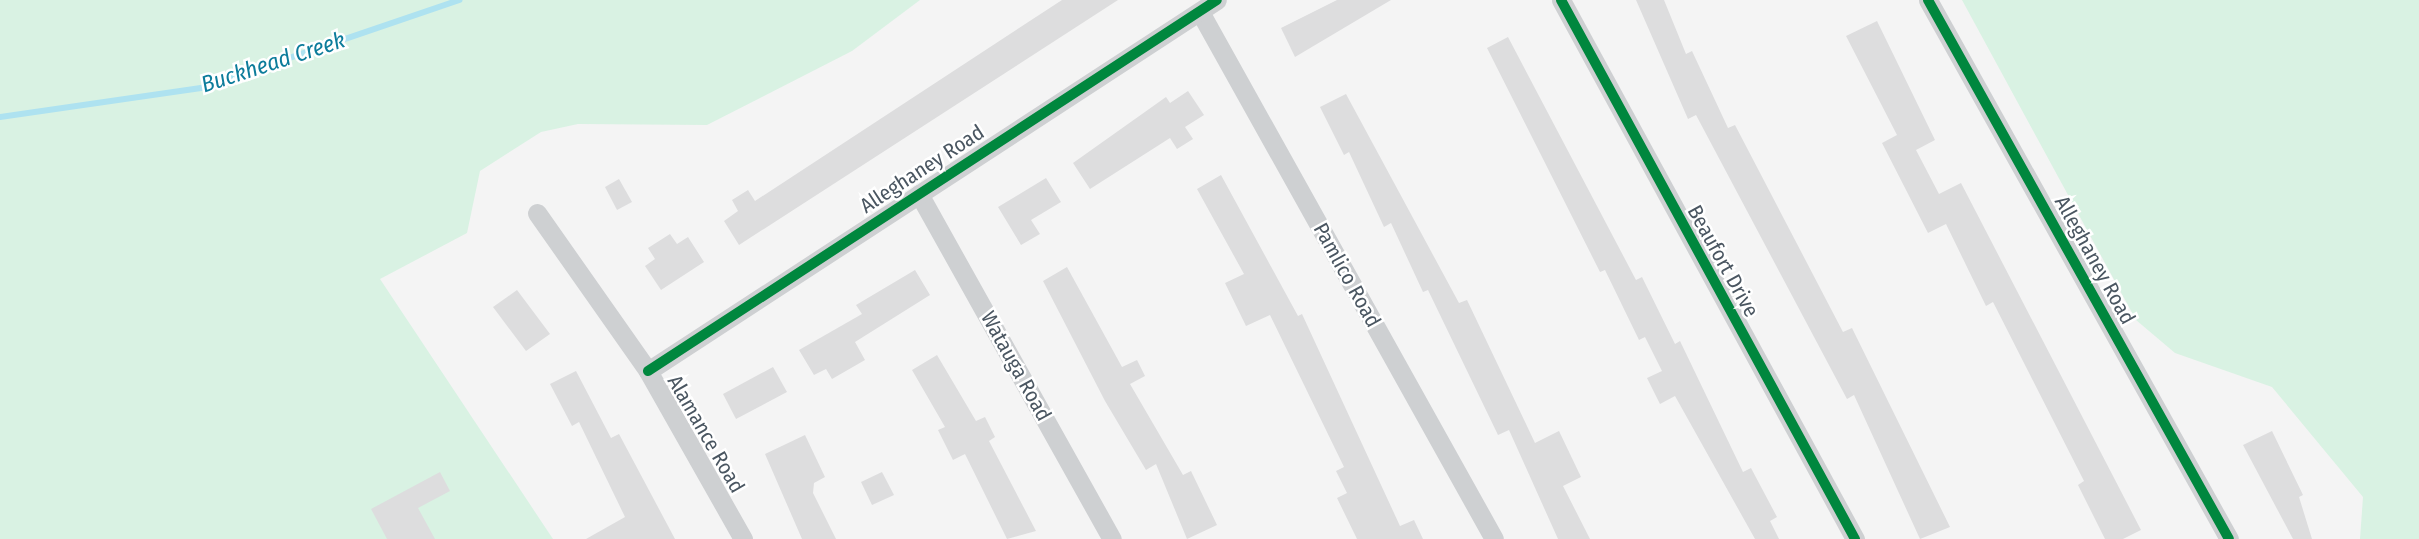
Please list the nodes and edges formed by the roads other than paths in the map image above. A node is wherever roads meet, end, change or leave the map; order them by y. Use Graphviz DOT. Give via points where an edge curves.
graph roads {
  1 [pos="1217,0"];
  2 [pos="1562,0"];
  3 [pos="1928,0"];
  4 [pos="1200,12"];
  5 [pos="919,194"];
  6 [pos="537,213"];
  7 [pos="648,371"];
  8 [pos="743,539"];
  9 [pos="1112,539"];
  10 [pos="1494,539"];
  11 [pos="1855,539"];
  12 [pos="2230,539"];
  1 -- 4 [label="street, Alleghaney Road"];
  2 -- 11 [label="street, Beaufort Drive"];
  3 -- 12 [label="street, Alleghaney Road"];
  4 -- 5 [label="street, Alleghaney Road"];
  4 -- 10 [label="street, Pamlico Road"];
  5 -- 7 [label="street, Alleghaney Road"];
  5 -- 9 [label="street, Watauga Road"];
  6 -- 7 [label="street, Alamance Road"];
  7 -- 8 [label="street, Alamance Road"];
}
